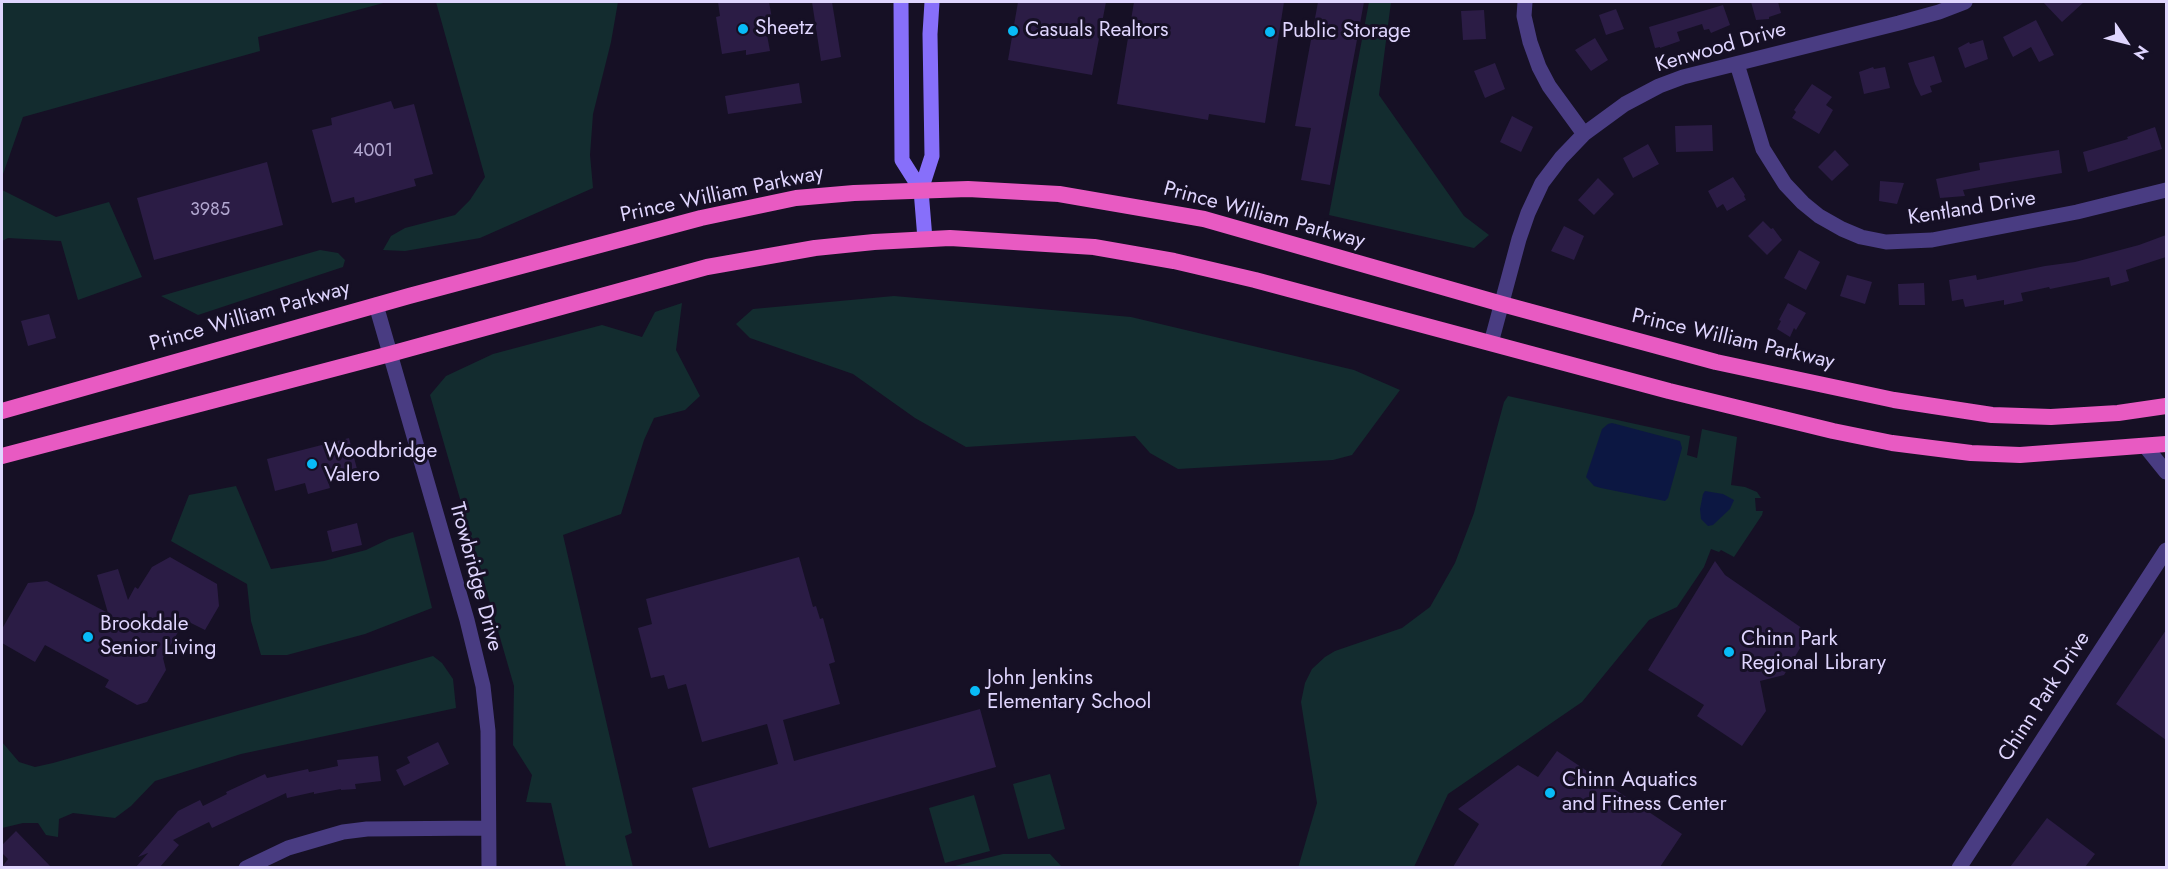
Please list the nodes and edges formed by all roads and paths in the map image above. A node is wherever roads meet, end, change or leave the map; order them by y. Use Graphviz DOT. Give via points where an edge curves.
graph roads {
  1 [pos="901,2"];
  2 [pos="932,2"];
  3 [pos="1525,2"];
  4 [pos="1965,2"];
  5 [pos="1737,64"];
  6 [pos="1584,134"];
  7 [pos="921,190"];
  8 [pos="2166,190"];
  9 [pos="925,239"];
  10 [pos="1502,304"];
  11 [pos="376,305"];
  12 [pos="1491,343"];
  13 [pos="390,354"];
  14 [pos="2166,406"];
  15 [pos="2,411"];
  16 [pos="2166,444"];
  17 [pos="2145,446"];
  18 [pos="2,456"];
  19 [pos="2166,472"];
  20 [pos="2166,550"];
  21 [pos="488,828"];
  22 [pos="246,867"];
  23 [pos="489,867"];
  24 [pos="1959,867"];
  1 -- 7 [label="main road" via="902,160"];
  2 -- 7 [label="main road" via="932,156"];
  3 -- 6 [label="street" via="1524,16 1539,67"];
  4 -- 5 [label="street, Kenwood Drive"];
  5 -- 6 [label="street, Kenwood Drive" via="1659,86 1625,104"];
  5 -- 8 [label="street, Kentland Drive" via="1763,149 1785,184 1820,216 1861,237 1886,242 1932,240 2077,213"];
  6 -- 10 [label="street, Kenwood Drive" via="1542,183 1528,213"];
  7 -- 9 [label="main road"];
  7 -- 10 [label="highway, Prince William Parkway" via="1059,194 1171,212"];
  7 -- 11 [label="highway, Prince William Parkway" via="796,198 701,218"];
  9 -- 12 [label="highway" via="1083,246 1145,256 1255,280"];
  9 -- 13 [label="highway" via="815,248 707,267"];
  10 -- 12 [label="street, Kenwood Drive"];
  10 -- 14 [label="highway, Prince William Parkway" via="1716,362 1943,409 2051,417"];
  11 -- 13 [label="street, Trowbridge Drive"];
  11 -- 15 [label="highway, Prince William Parkway"];
  12 -- 17 [label="highway" via="1669,391 1892,443 2020,455"];
  13 -- 18 [label="highway"];
  13 -- 21 [label="street, Trowbridge Drive" via="483,686 488,731"];
  16 -- 17 [label="highway"];
  17 -- 19 [label="street"];
  20 -- 24 [label="street, Chinn Park Drive"];
  21 -- 22 [label="street" via="344,832 288,848"];
  21 -- 23 [label="street, Trowbridge Drive"];
}
